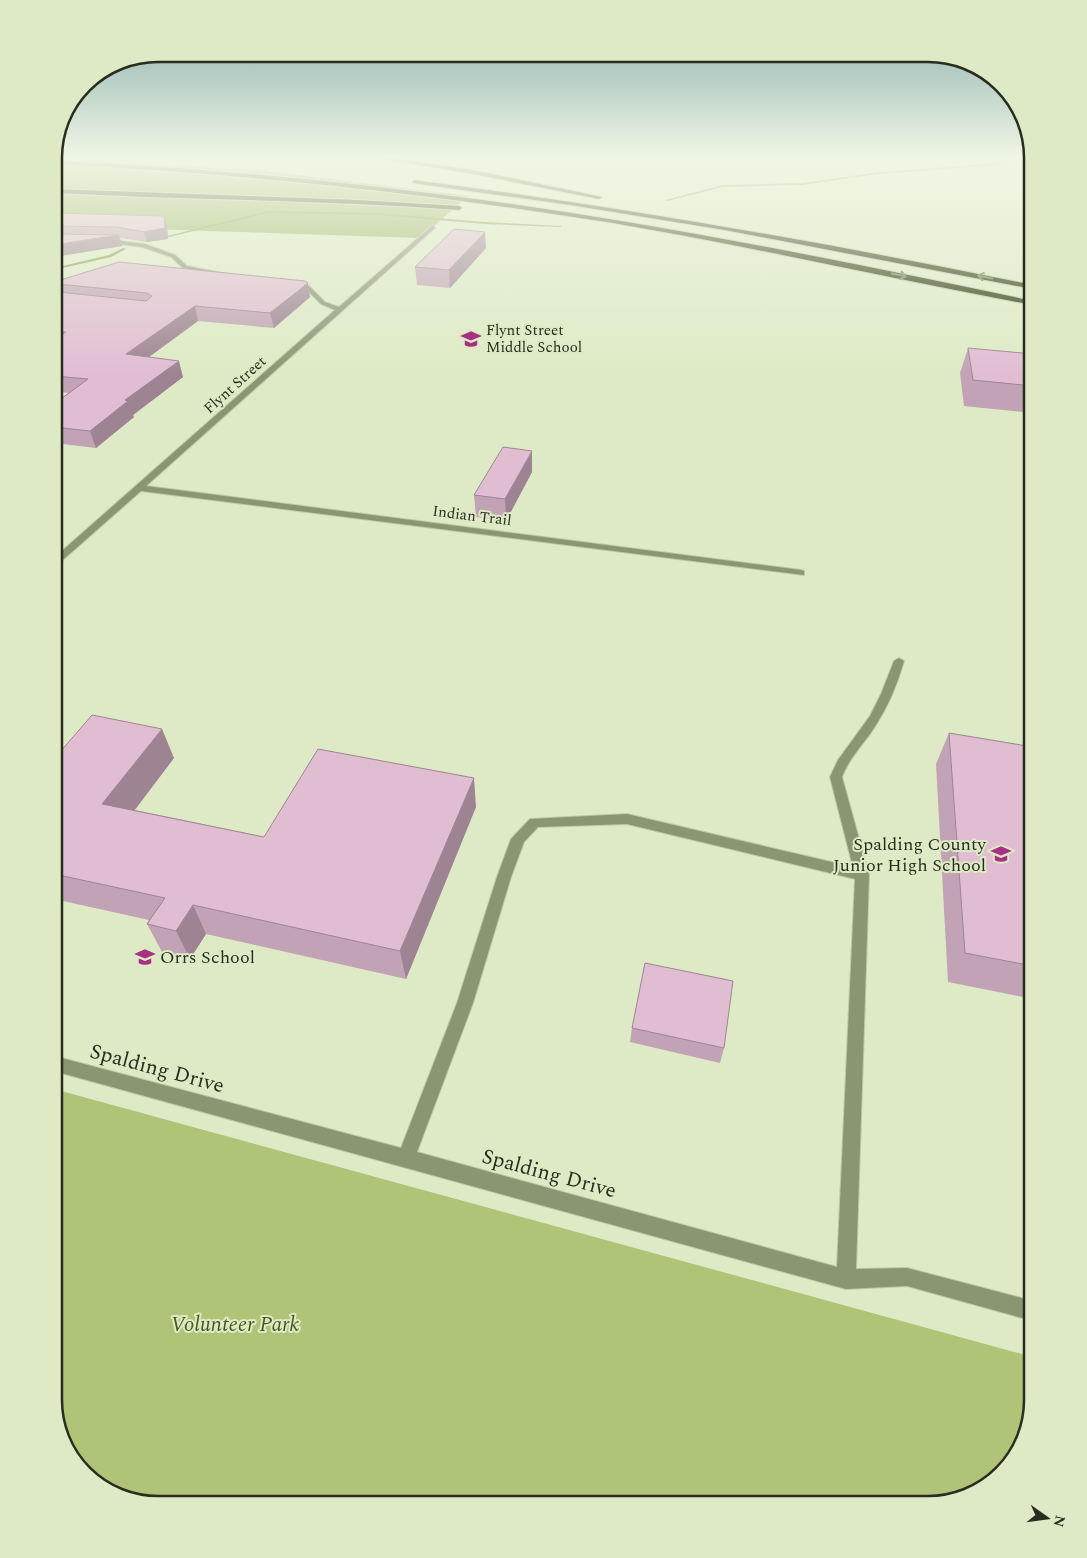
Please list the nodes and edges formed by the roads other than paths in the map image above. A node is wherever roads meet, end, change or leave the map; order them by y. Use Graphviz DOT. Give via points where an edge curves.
graph roads {
  1 [pos="430,230"];
  2 [pos="629,230"];
  3 [pos="665,230"];
  4 [pos="744,230"];
  5 [pos="93,241"];
  6 [pos="789,252"];
  7 [pos="231,275"];
  8 [pos="284,281"];
  9 [pos="1024,285"];
  10 [pos="1024,301"];
  11 [pos="340,310"];
  12 [pos="140,488"];
  13 [pos="63,555"];
  14 [pos="801,573"];
  15 [pos="899,661"];
  16 [pos="862,874"];
  17 [pos="62,1066"];
  18 [pos="406,1158"];
  19 [pos="846,1279"];
  20 [pos="1024,1309"];
  1 -- 11 [label="street, Flynt Street"];
  2 -- 6 [label="highway"];
  3 -- 6 [label="highway"];
  9 -- 4 [label="highway, one-way"];
  5 -- 7 [label="street" via="144,245 173,256 185,267"];
  6 -- 10 [label="highway, one-way"];
  8 -- 11 [label="street" via="306,287 323,303"];
  11 -- 12 [label="street, Flynt Street"];
  12 -- 13 [label="street, Flynt Street"];
  12 -- 14 [label="street, Indian Trail"];
  15 -- 16 [label="street" via="892,684 870,725 839,766 836,777"];
  16 -- 18 [label="street" via="628,819 535,822 518,839 465,1003"];
  16 -- 19 [label="street"];
  17 -- 18 [label="street, Spalding Drive"];
  18 -- 19 [label="street, Spalding Drive"];
  19 -- 20 [label="street, Spalding Drive" via="907,1278"];
}
